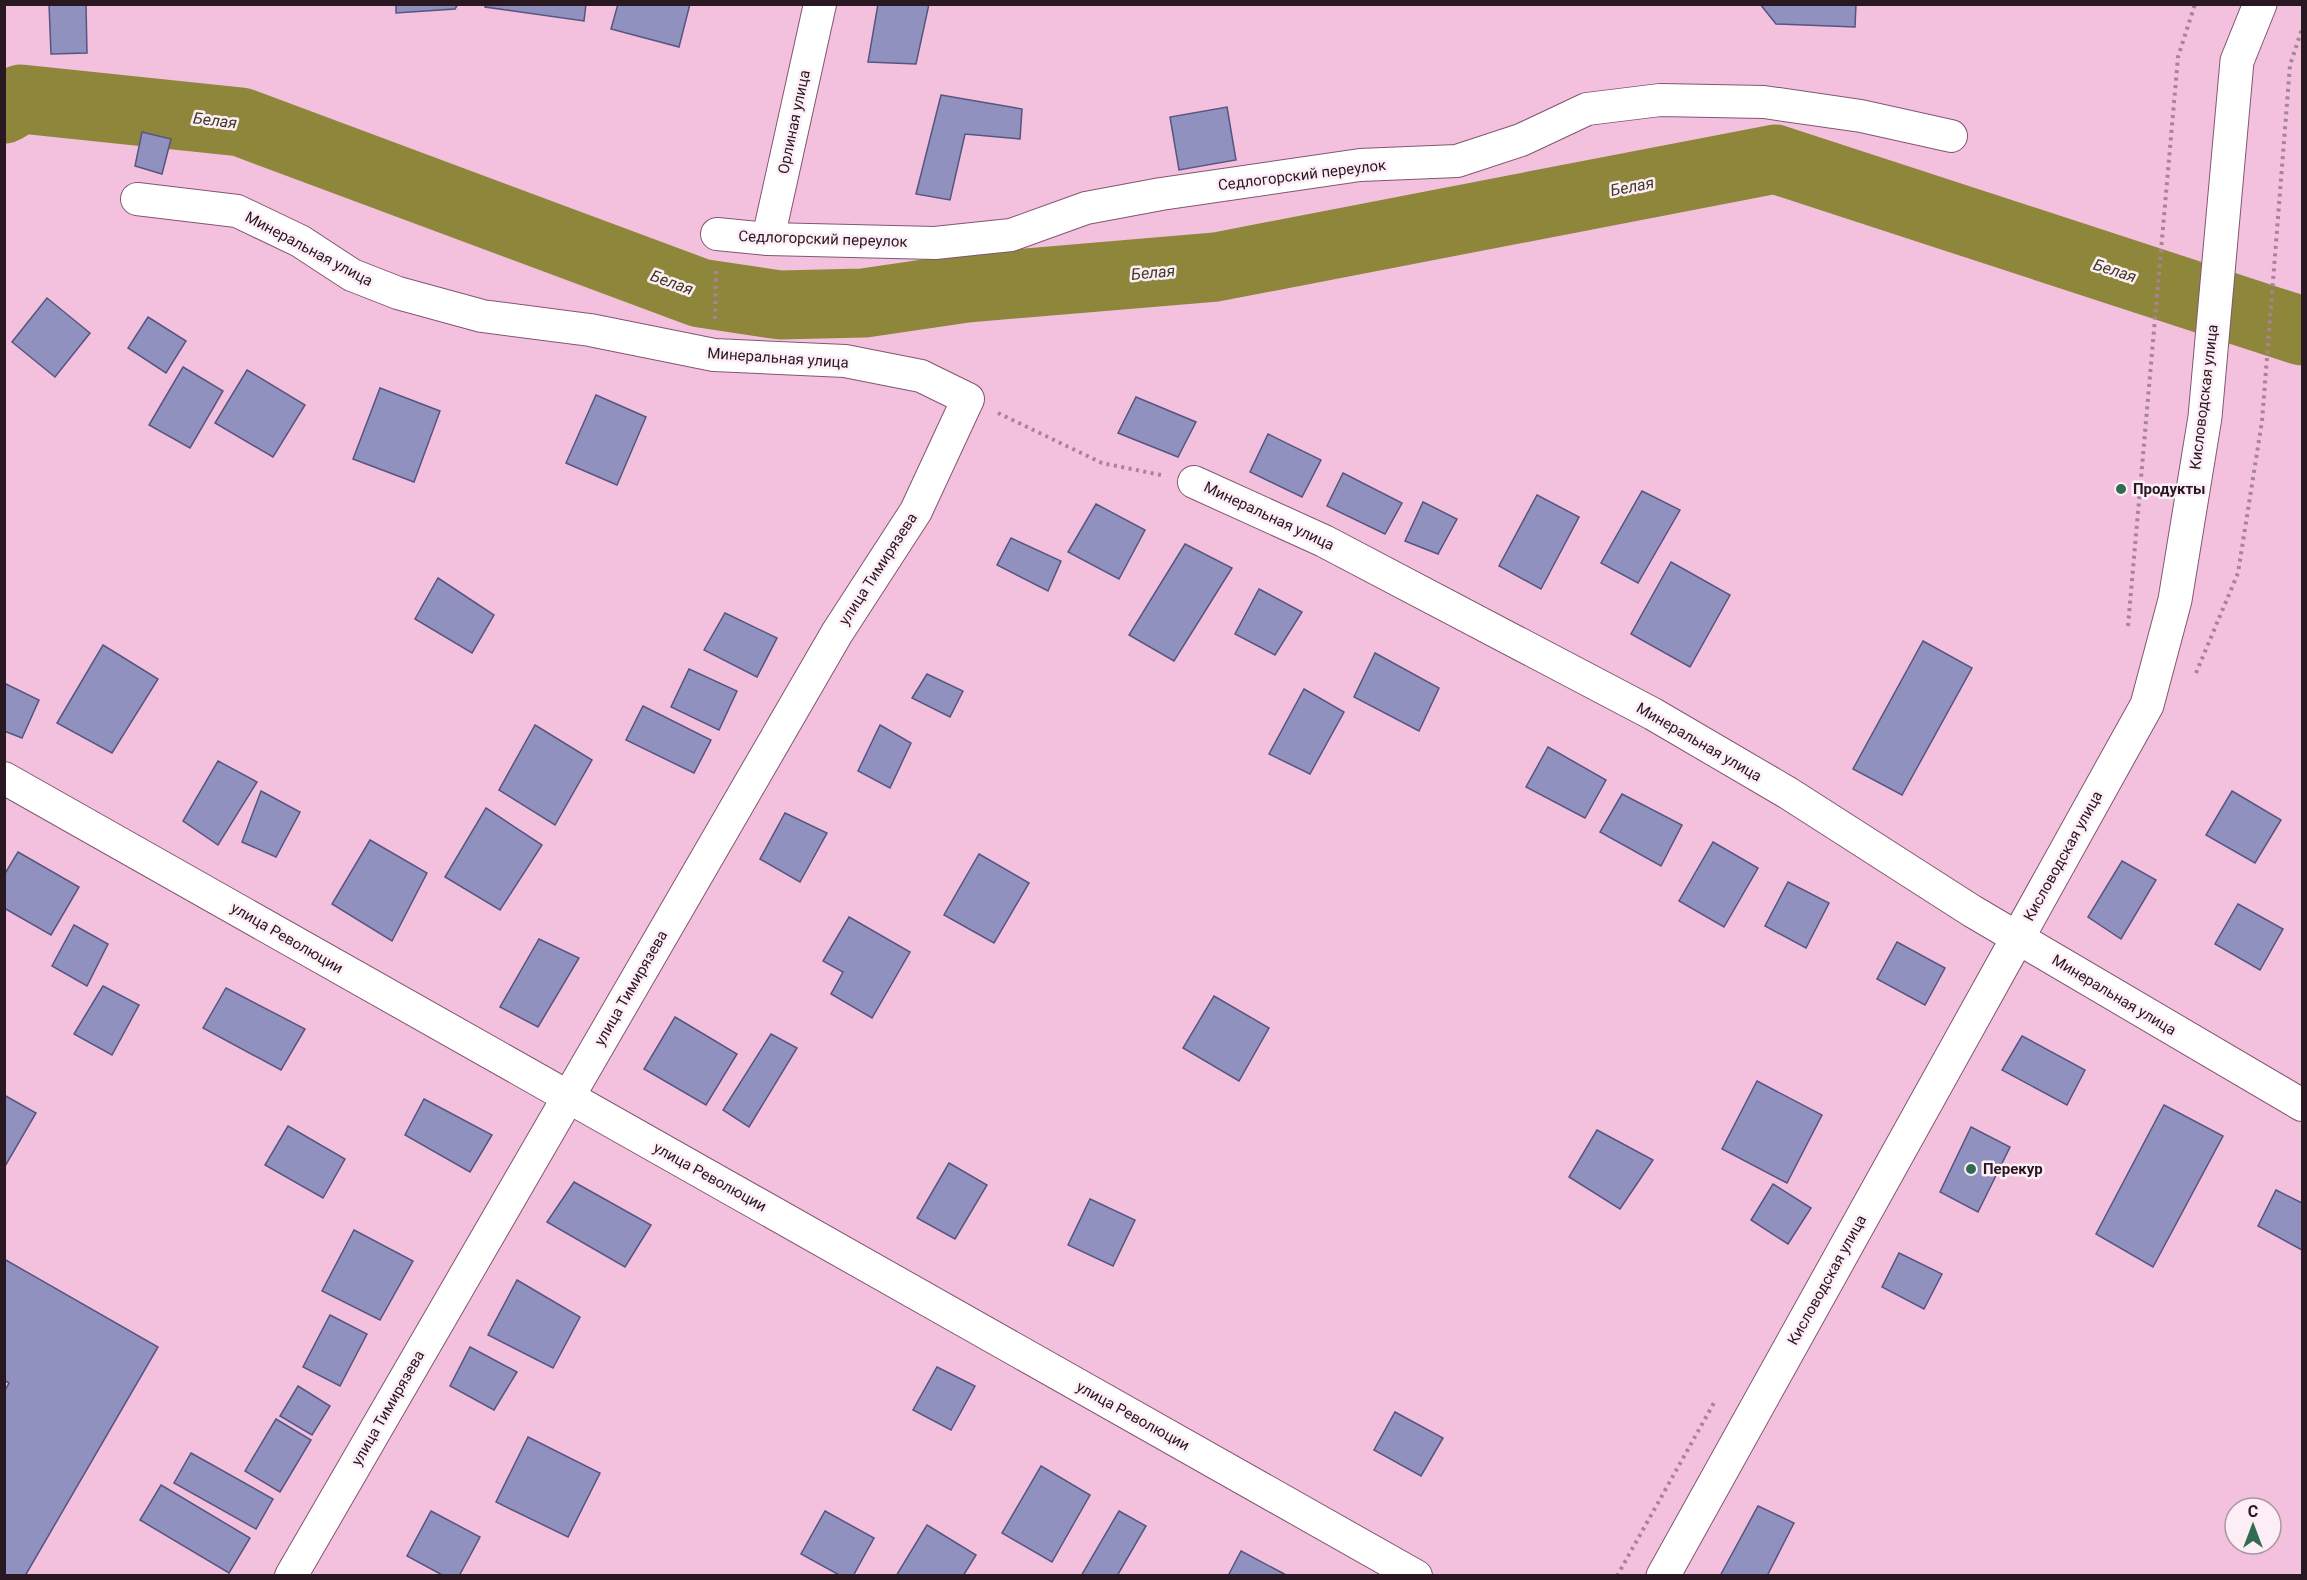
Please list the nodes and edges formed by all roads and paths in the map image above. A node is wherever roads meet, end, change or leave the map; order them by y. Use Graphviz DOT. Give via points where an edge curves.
graph roads {
  1 [pos="820,4"];
  2 [pos="2195,4"];
  3 [pos="2260,4"];
  4 [pos="2302,29"];
  5 [pos="1951,136"];
  6 [pos="137,199"];
  7 [pos="717,234"];
  8 [pos="768,239"];
  9 [pos="714,355"];
  10 [pos="968,399"];
  11 [pos="2262,421"];
  12 [pos="1194,482"];
  13 [pos="2127,632"];
  14 [pos="4,778"];
  15 [pos="2017,938"];
  16 [pos="568,1097"];
  17 [pos="2302,1105"];
  18 [pos="291,1575"];
  19 [pos="1416,1575"];
  20 [pos="1663,1575"];
  1 -- 8 [label="street, Орлиная улица"];
  2 -- 13 [label="path" via="2178,57"];
  3 -- 15 [label="main road, Кисловодская улица" via="2237,61 2205,417 2175,600 2147,705"];
  4 -- 11 [label="path" via="2290,65"];
  5 -- 8 [label="street, Седлогорский переулок" via="1861,116 1764,102 1660,100 1587,109 1521,140 1457,161 1360,165 1161,194 1086,208 1011,235 935,243"];
  6 -- 9 [label="street, Минеральная улица" via="237,211 300,241 352,275 430,302 482,316 590,330"];
  7 -- 8 [label="street, Седлогорский переулок"];
  7 -- 9 [label="path"];
  9 -- 10 [label="street, Минеральная улица" via="845,361 921,376"];
  10 -- 12 [label="path, Минеральная улица" via="1102,463"];
  10 -- 16 [label="street, улица Тимирязева" via="916,511 837,633"];
  12 -- 15 [label="street, Минеральная улица" via="1324,541 1653,714 1788,793"];
  14 -- 16 [label="street, улица Революции"];
  15 -- 17 [label="street, Минеральная улица"];
  15 -- 20 [label="main road, Кисловодская улица"];
  16 -- 18 [label="street, улица Тимирязева"];
  16 -- 19 [label="street, улица Революции"];
}
